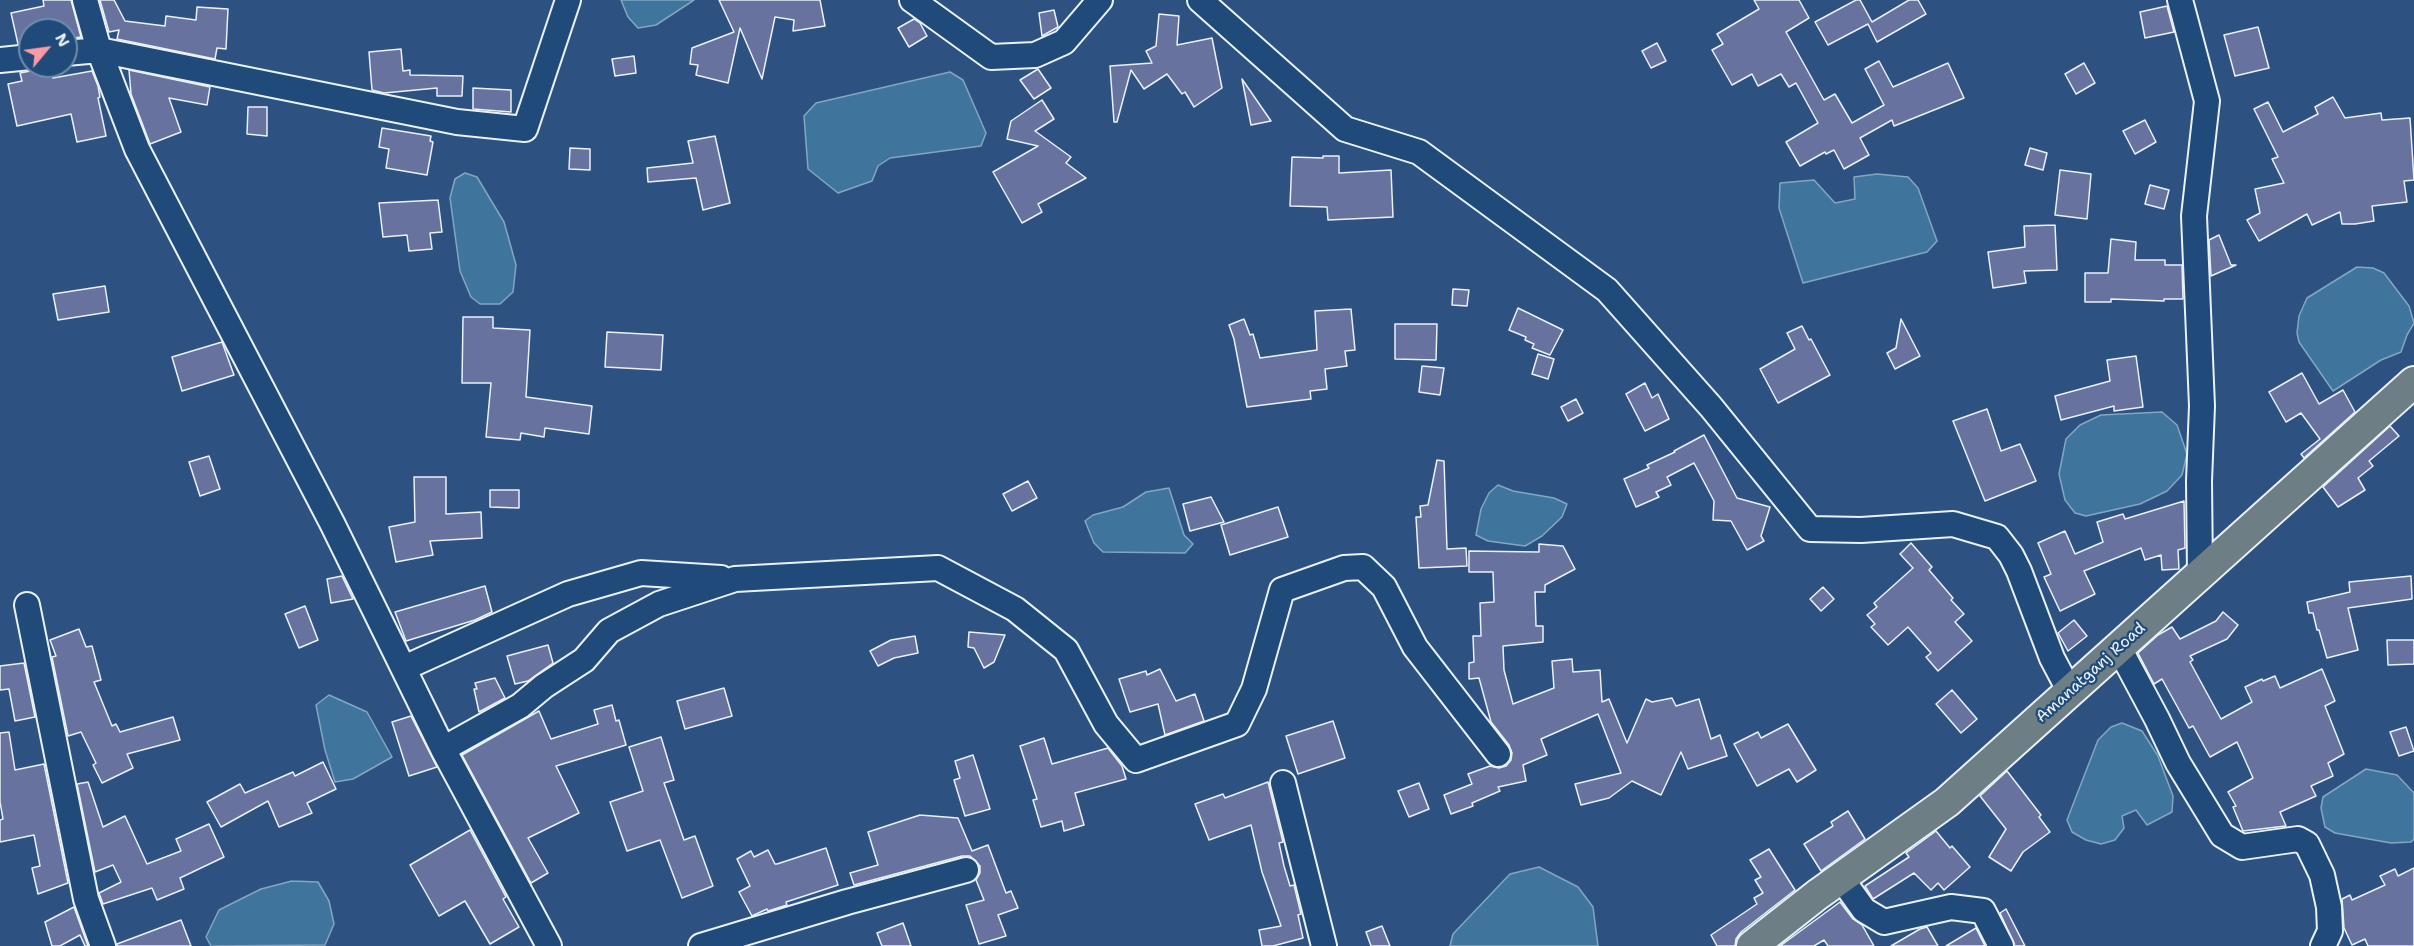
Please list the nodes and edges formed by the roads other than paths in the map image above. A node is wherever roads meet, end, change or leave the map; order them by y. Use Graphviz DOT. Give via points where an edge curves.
graph roads {
  1 [pos="85,0"];
  2 [pos="568,0"];
  3 [pos="912,0"];
  4 [pos="1100,0"];
  5 [pos="1200,0"];
  6 [pos="2180,0"];
  7 [pos="99,50"];
  8 [pos="78,52"];
  9 [pos="18,58"];
  10 [pos="0,60"];
  11 [pos="2414,381"];
  12 [pos="2200,574"];
  13 [pos="735,579"];
  14 [pos="27,605"];
  15 [pos="2119,648"];
  16 [pos="404,668"];
  17 [pos="2070,692"];
  18 [pos="443,749"];
  19 [pos="1498,754"];
  20 [pos="1283,783"];
  21 [pos="966,870"];
  22 [pos="1841,878"];
  23 [pos="103,946"];
  24 [pos="549,946"];
  25 [pos="701,946"];
  26 [pos="1324,946"];
  27 [pos="1752,946"];
  28 [pos="2001,946"];
  29 [pos="2323,946"];
  1 -- 7 [label="street"];
  2 -- 7 [label="street" via="525,129 456,122"];
  3 -- 4 [label="street" via="991,57 1035,55 1064,42"];
  5 -- 17 [label="street" via="1345,129 1419,152 1607,290 1711,407 1810,529 1953,524 1997,537 2019,571 2052,658"];
  6 -- 12 [label="street" via="2207,101 2194,216 2202,406"];
  7 -- 8 [label="street"];
  7 -- 16 [label="street" via="137,149"];
  9 -- 10 [label="street"];
  11 -- 12 [label="main road, Amanatganj Road"];
  12 -- 15 [label="main road, Amanatganj Road"];
  13 -- 16 [label="street" via="641,573 568,594"];
  13 -- 18 [label="street" via="659,603 609,631 584,660 520,706"];
  13 -- 19 [label="street" via="938,568 1015,609 1066,650 1106,724 1136,760 1237,724 1254,689 1282,590 1344,568 1363,567 1384,587 1416,647"];
  14 -- 23 [label="street" via="86,899"];
  15 -- 17 [label="main road, Amanatganj Road"];
  15 -- 29 [label="street" via="2178,763 2222,835 2242,847 2298,839 2307,844 2322,875 2329,908 2330,931"];
  16 -- 18 [label="street"];
  17 -- 22 [label="main road, Amanatganj Road" via="1947,802"];
  18 -- 24 [label="street"];
  20 -- 26 [label="street"];
  21 -- 25 [label="street"];
  22 -- 27 [label="main road, Amanatganj Road"];
  22 -- 28 [label="street" via="1864,910 1884,922 1951,907 1983,911"];
}
